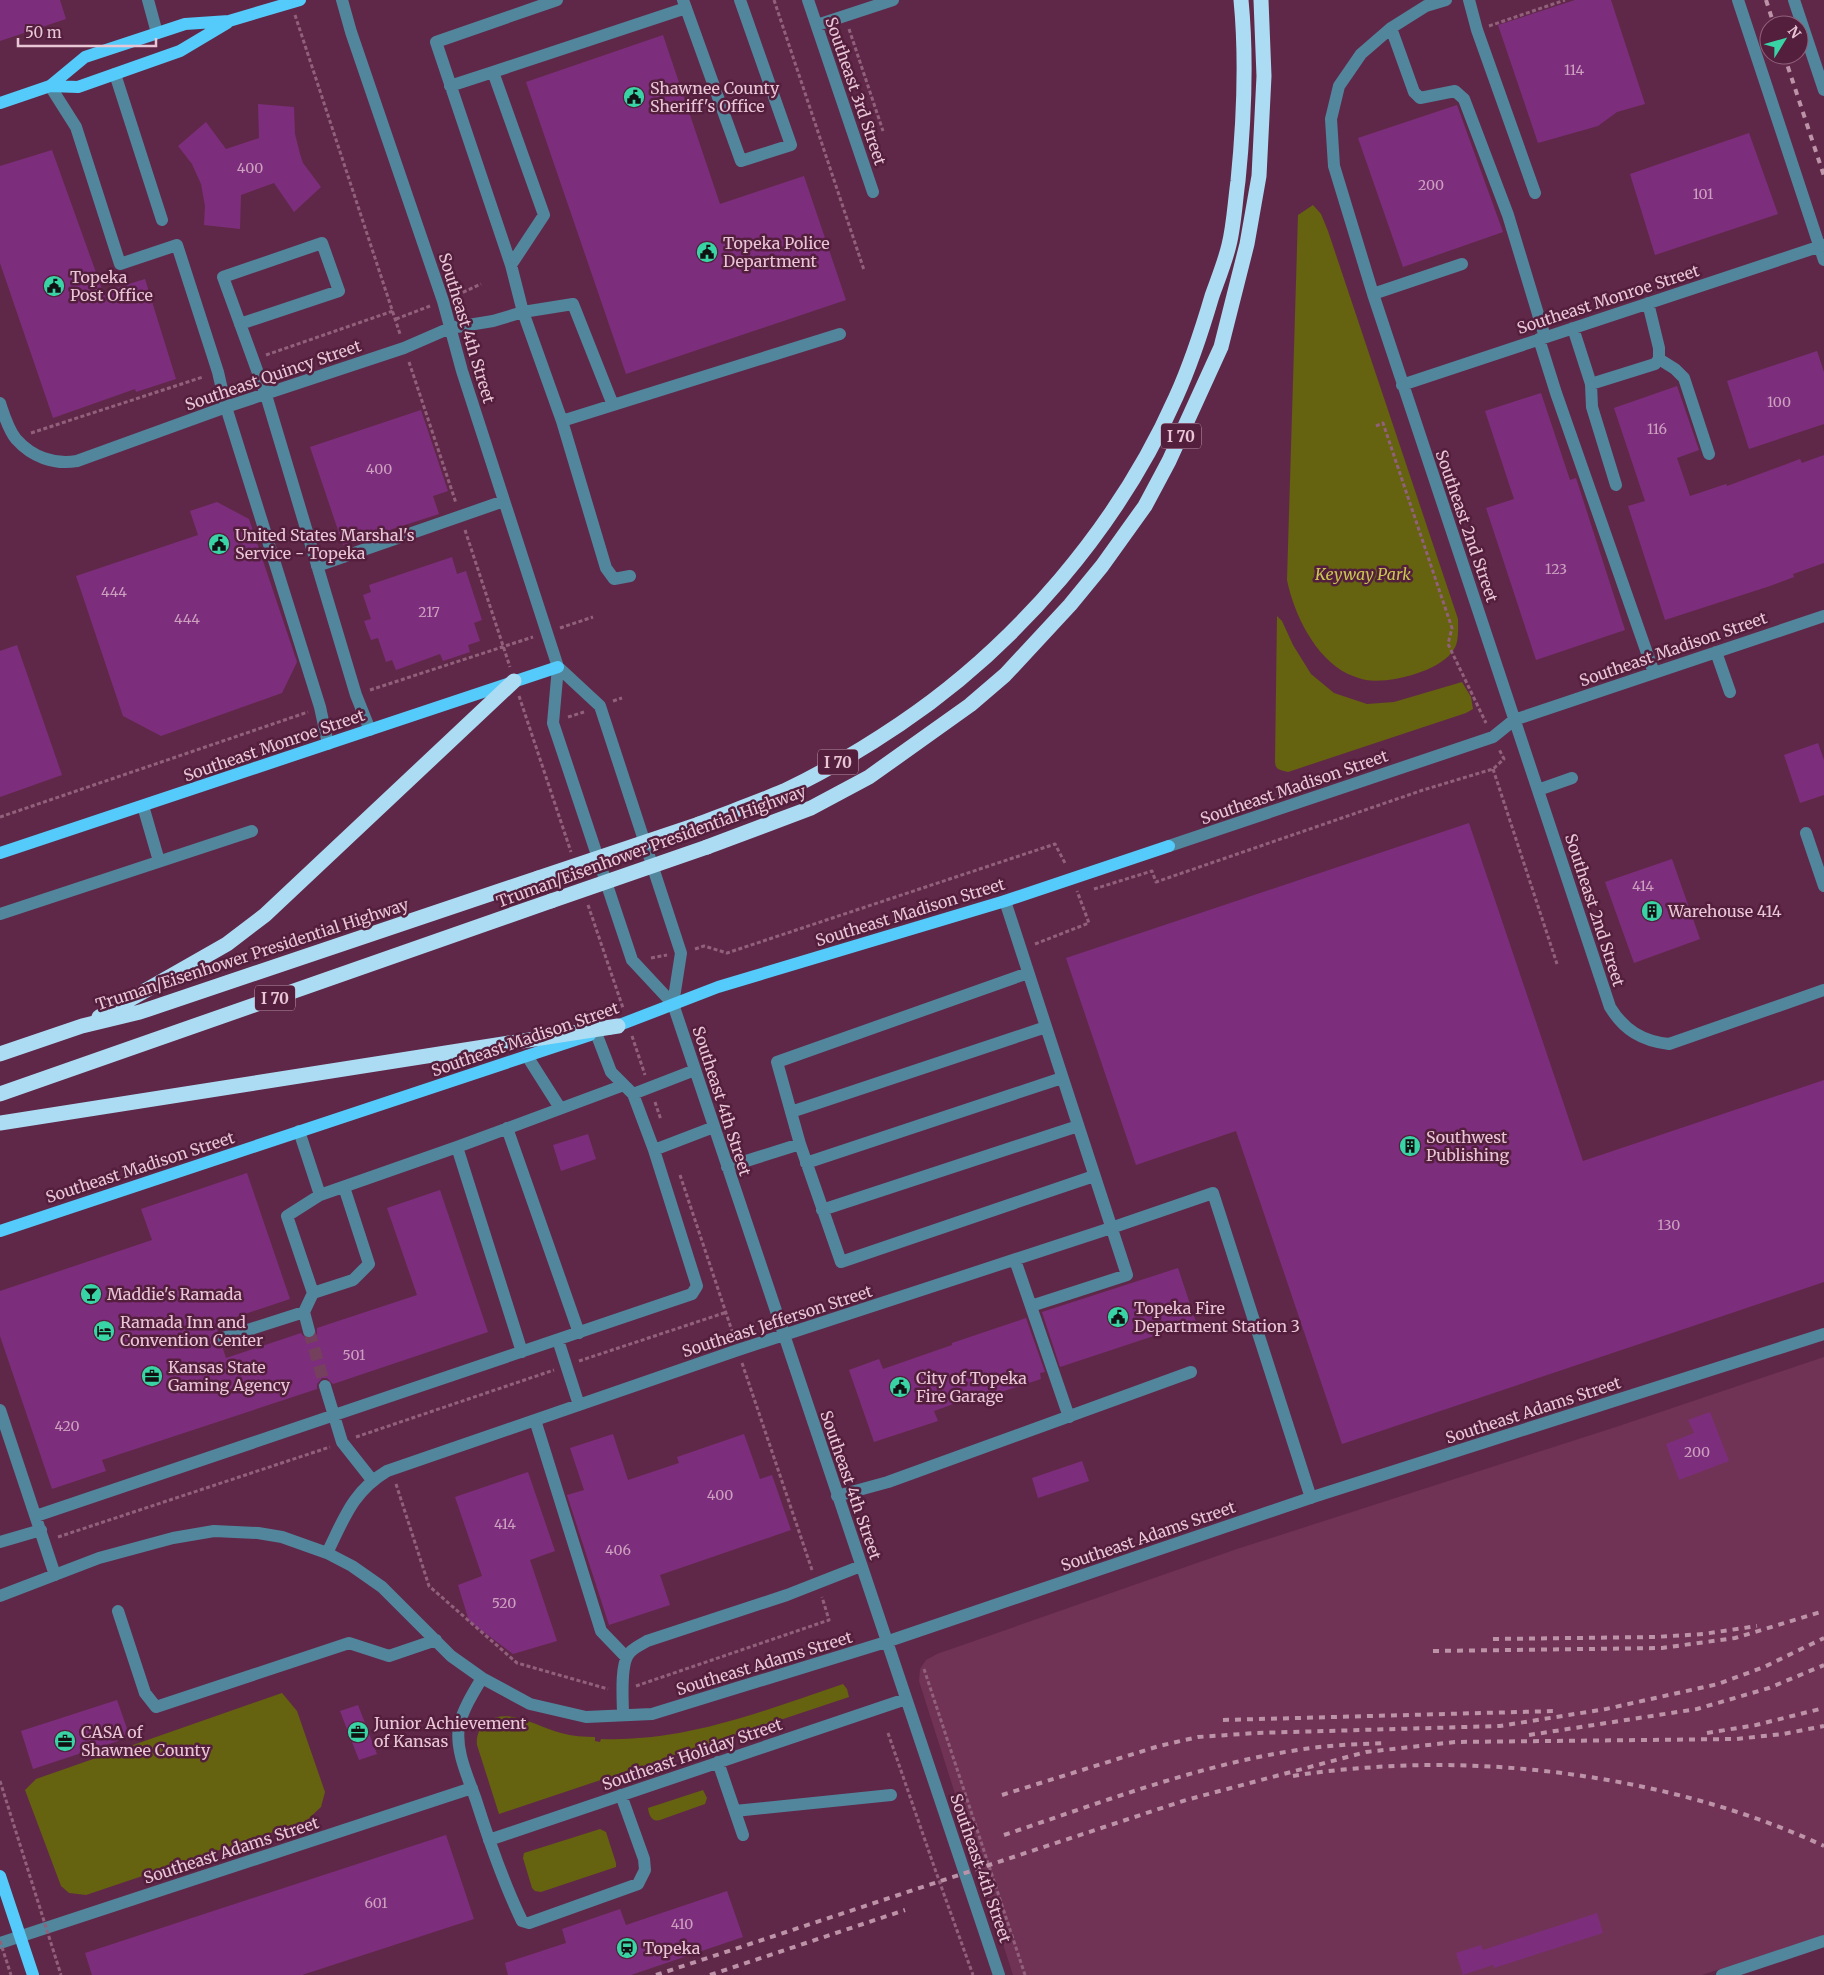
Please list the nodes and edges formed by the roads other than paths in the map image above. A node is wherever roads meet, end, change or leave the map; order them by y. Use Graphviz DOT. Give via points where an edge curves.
graph roads {
  1 [pos="148,0"];
  2 [pos="342,0"];
  3 [pos="557,0"];
  4 [pos="740,0"];
  5 [pos="808,0"];
  6 [pos="893,0"];
  7 [pos="1241,0"];
  8 [pos="1260,0"];
  9 [pos="1446,0"];
  10 [pos="1469,0"];
  11 [pos="1738,0"];
  12 [pos="1794,0"];
  13 [pos="296,1"];
  14 [pos="684,4"];
  15 [pos="229,21"];
  16 [pos="817,26"];
  17 [pos="1391,28"];
  18 [pos="157,33"];
  19 [pos="493,72"];
  20 [pos="114,74"];
  21 [pos="50,86"];
  22 [pos="450,86"];
  23 [pos="1824,90"];
  24 [pos="0,103"];
  25 [pos="873,192"];
  26 [pos="1535,193"];
  27 [pos="162,220"];
  28 [pos="1822,246"];
  29 [pos="1824,260"];
  30 [pos="1462,264"];
  31 [pos="510,265"];
  32 [pos="1373,294"];
  33 [pos="1648,303"];
  34 [pos="523,312"];
  35 [pos="240,324"];
  36 [pos="450,328"];
  37 [pos="1573,328"];
  38 [pos="840,334"];
  39 [pos="1542,338"];
  40 [pos="1660,359"];
  41 [pos="1591,384"];
  42 [pos="1402,385"];
  43 [pos="266,395"];
  44 [pos="0,403"];
  45 [pos="613,405"];
  46 [pos="226,408"];
  47 [pos="562,421"];
  48 [pos="1709,454"];
  49 [pos="1616,485"];
  50 [pos="504,501"];
  51 [pos="317,566"];
  52 [pos="630,576"];
  53 [pos="1824,616"];
  54 [pos="1716,652"];
  55 [pos="558,667"];
  56 [pos="1654,673"];
  57 [pos="514,681"];
  58 [pos="1730,692"];
  59 [pos="1514,720"];
  60 [pos="370,730"];
  61 [pos="328,744"];
  62 [pos="1572,778"];
  63 [pos="1538,790"];
  64 [pos="143,806"];
  65 [pos="252,831"];
  66 [pos="1806,833"];
  67 [pos="1169,846"];
  68 [pos="0,853"];
  69 [pos="159,861"];
  70 [pos="1824,886"];
  71 [pos="1006,901"];
  72 [pos="0,914"];
  73 [pos="1028,973"];
  74 [pos="1824,990"];
  75 [pos="673,1004"];
  76 [pos="623,1024"];
  77 [pos="82,1026"];
  78 [pos="1046,1027"];
  79 [pos="596,1033"];
  80 [pos="0,1054"];
  81 [pos="527,1056"];
  82 [pos="695,1070"];
  83 [pos="1062,1078"];
  84 [pos="628,1089"];
  85 [pos="0,1094"];
  86 [pos="560,1108"];
  87 [pos="791,1112"];
  88 [pos="0,1123"];
  89 [pos="1078,1126"];
  90 [pos="507,1128"];
  91 [pos="714,1128"];
  92 [pos="299,1131"];
  93 [pos="800,1144"];
  94 [pos="457,1147"];
  95 [pos="654,1150"];
  96 [pos="806,1163"];
  97 [pos="728,1167"];
  98 [pos="1094,1176"];
  99 [pos="344,1187"];
  100 [pos="320,1195"];
  101 [pos="822,1210"];
  102 [pos="1111,1228"];
  103 [pos="0,1231"];
  104 [pos="1015,1260"];
  105 [pos="312,1293"];
  106 [pos="1031,1306"];
  107 [pos="304,1312"];
  108 [pos="309,1330"];
  109 [pos="579,1333"];
  110 [pos="1824,1334"];
  111 [pos="783,1335"];
  112 [pos="223,1338"];
  113 [pos="558,1340"];
  114 [pos="522,1352"];
  115 [pos="1192,1372"];
  116 [pos="325,1386"];
  117 [pos="580,1405"];
  118 [pos="0,1410"];
  119 [pos="334,1415"];
  120 [pos="1069,1417"];
  121 [pos="535,1420"];
  122 [pos="372,1480"];
  123 [pos="838,1496"];
  124 [pos="1311,1498"];
  125 [pos="36,1516"];
  126 [pos="42,1536"];
  127 [pos="0,1542"];
  128 [pos="327,1553"];
  129 [pos="861,1566"];
  130 [pos="55,1575"];
  131 [pos="0,1596"];
  132 [pos="118,1611"];
  133 [pos="436,1640"];
  134 [pos="886,1642"];
  135 [pos="626,1657"];
  136 [pos="482,1678"];
  137 [pos="906,1700"];
  138 [pos="623,1715"];
  139 [pos="718,1762"];
  140 [pos="472,1788"];
  141 [pos="621,1795"];
  142 [pos="891,1795"];
  143 [pos="735,1812"];
  144 [pos="743,1835"];
  145 [pos="489,1840"];
  146 [pos="0,1876"];
  147 [pos="0,1942"];
  148 [pos="1824,1942"];
  149 [pos="33,1975"];
  150 [pos="999,1975"];
  151 [pos="1722,1975"];
  1 -- 18 [label="street"];
  2 -- 36 [label="street, Southeast 4th Street"];
  3 -- 22 [label="street" via="436,42"];
  4 -- 14 [label="street" via="791,144 741,161"];
  5 -- 16 [label="street, Southeast 3rd Street"];
  6 -- 16 [label="street"];
  7 -- 77 [label="highway, Truman/Eisenhower Presidential Highway / I 70, bridge" via="1245,46 1243,131 1230,244 1198,341 1164,422 1117,506 1064,575 962,676 901,723 831,766 784,790 699,824 140,1012"];
  8 -- 85 [label="highway, Truman/Eisenhower Presidential Highway / I 70, bridge" via="1264,76 1259,176 1247,244 1221,346 1145,506 1070,605 1004,675 970,705 869,777 811,808 707,848"];
  9 -- 17 [label="street" via="1426,6"];
  10 -- 26 [label="street"];
  11 -- 28 [label="street"];
  12 -- 23 [label="street"];
  13 -- 15 [label="main road"];
  14 -- 19 [label="street"];
  15 -- 18 [label="main road" via="185,24"];
  15 -- 20 [label="main road" via="180,51"];
  16 -- 25 [label="street, Southeast 3rd Street"];
  17 -- 32 [label="street, Southeast 2nd Street" via="1361,54 1339,86 1331,118 1334,166"];
  17 -- 39 [label="street" via="1414,92 1420,98 1455,91 1464,99 1508,215"];
  18 -- 21 [label="main road" via="85,57"];
  19 -- 22 [label="street"];
  19 -- 31 [label="street" via="544,215"];
  20 -- 21 [label="main road" via="78,87"];
  20 -- 27 [label="street"];
  21 -- 24 [label="main road"];
  21 -- 46 [label="street" via="76,127 120,264 176,245 218,372"];
  22 -- 31 [label="street"];
  28 -- 29 [label="street"];
  28 -- 33 [label="street, Southeast Monroe Street"];
  30 -- 32 [label="street"];
  31 -- 34 [label="street"];
  32 -- 42 [label="street, Southeast 2nd Street"];
  33 -- 37 [label="street, Southeast Monroe Street"];
  33 -- 40 [label="street"];
  34 -- 36 [label="street, Southeast Quincy Street"];
  34 -- 45 [label="street, Southeast Quincy Street" via="573,304"];
  34 -- 47 [label="street"];
  35 -- 35 [label="street" via="223,277 322,243 339,291"];
  35 -- 43 [label="street"];
  36 -- 43 [label="street, Southeast Quincy Street" via="404,348"];
  36 -- 50 [label="street, Southeast 4th Street"];
  37 -- 39 [label="street, Southeast Monroe Street"];
  37 -- 41 [label="street"];
  38 -- 45 [label="street"];
  39 -- 42 [label="street, Southeast Monroe Street"];
  39 -- 56 [label="street" via="1556,393"];
  40 -- 41 [label="street" via="1655,364"];
  40 -- 48 [label="street" via="1684,378"];
  41 -- 49 [label="street" via="1592,406"];
  42 -- 59 [label="street, Southeast 2nd Street"];
  43 -- 46 [label="street, Southeast Quincy Street"];
  43 -- 51 [label="street"];
  44 -- 46 [label="street, Southeast Quincy Street" via="16,439 40,457 64,463"];
  45 -- 47 [label="street"];
  46 -- 61 [label="street" via="320,707"];
  47 -- 52 [label="street" via="606,568 614,579"];
  50 -- 51 [label="street"];
  50 -- 55 [label="street, Southeast 4th Street"];
  51 -- 60 [label="street" via="356,695"];
  53 -- 54 [label="street, Southeast Madison Street"];
  54 -- 56 [label="street, Southeast Madison Street"];
  54 -- 58 [label="street"];
  55 -- 57 [label="main road, Southeast Monroe Street"];
  55 -- 75 [label="street, Southeast 4th Street" via="553,723 632,960"];
  55 -- 75 [label="street, Southeast 4th Street" via="600,706 682,953"];
  56 -- 59 [label="street, Southeast Madison Street"];
  57 -- 60 [label="main road, Southeast Monroe Street"];
  57 -- 77 [label="highway" via="264,915 227,944"];
  59 -- 63 [label="street, Southeast 2nd Street"];
  59 -- 67 [label="street, Southeast Madison Street" via="1493,737"];
  60 -- 61 [label="main road, Southeast Monroe Street"];
  61 -- 64 [label="main road, Southeast Monroe Street"];
  62 -- 63 [label="street"];
  63 -- 74 [label="street, Southeast 2nd Street" via="1610,1007 1618,1020 1639,1036 1669,1044"];
  64 -- 68 [label="main road, Southeast Monroe Street"];
  64 -- 69 [label="street"];
  65 -- 69 [label="street"];
  66 -- 70 [label="street"];
  67 -- 71 [label="main road, Southeast Madison Street"];
  69 -- 72 [label="street"];
  71 -- 73 [label="street"];
  71 -- 75 [label="main road, Southeast Madison Street" via="718,987"];
  73 -- 78 [label="street"];
  73 -- 87 [label="street" via="777,1062"];
  75 -- 76 [label="main road, Southeast Madison Street"];
  75 -- 82 [label="street, Southeast 4th Street"];
  76 -- 79 [label="main road, Southeast Madison Street"];
  76 -- 88 [label="highway"];
  77 -- 80 [label="highway, Truman/Eisenhower Presidential Highway / I 70"];
  78 -- 83 [label="street"];
  78 -- 87 [label="street"];
  79 -- 81 [label="main road, Southeast Madison Street"];
  79 -- 84 [label="street" via="611,1072"];
  81 -- 86 [label="street"];
  81 -- 92 [label="main road, Southeast Madison Street"];
  82 -- 84 [label="street" via="650,1087"];
  82 -- 91 [label="street, Southeast 4th Street"];
  83 -- 89 [label="street"];
  83 -- 96 [label="street"];
  84 -- 86 [label="street"];
  84 -- 95 [label="street"];
  86 -- 90 [label="street"];
  87 -- 93 [label="street"];
  89 -- 98 [label="street"];
  89 -- 101 [label="street"];
  90 -- 94 [label="street"];
  90 -- 109 [label="street"];
  91 -- 95 [label="street"];
  91 -- 97 [label="street, Southeast 4th Street"];
  92 -- 100 [label="street"];
  92 -- 103 [label="main road, Southeast Madison Street"];
  93 -- 96 [label="street"];
  93 -- 97 [label="street"];
  94 -- 99 [label="street"];
  94 -- 114 [label="street"];
  95 -- 109 [label="street" via="697,1286 692,1294"];
  96 -- 101 [label="street"];
  97 -- 111 [label="street, Southeast 4th Street"];
  98 -- 101 [label="street" via="841,1262"];
  98 -- 102 [label="street"];
  99 -- 100 [label="street"];
  99 -- 105 [label="street" via="369,1264 353,1280"];
  100 -- 105 [label="street" via="287,1216"];
  102 -- 104 [label="street, Southeast Jefferson Street"];
  102 -- 106 [label="street" via="1127,1275"];
  102 -- 124 [label="street, Southeast Jefferson Street" via="1213,1193"];
  104 -- 106 [label="street"];
  104 -- 111 [label="street, Southeast Jefferson Street"];
  105 -- 107 [label="street"];
  106 -- 120 [label="street"];
  107 -- 108 [label="street"];
  107 -- 112 [label="street"];
  109 -- 113 [label="street"];
  110 -- 124 [label="street, Southeast Adams Street"];
  111 -- 117 [label="street, Southeast Jefferson Street"];
  111 -- 123 [label="street, Southeast 4th Street"];
  113 -- 114 [label="street"];
  113 -- 117 [label="street"];
  114 -- 119 [label="street"];
  115 -- 120 [label="street"];
  116 -- 119 [label="street"];
  117 -- 121 [label="street, Southeast Jefferson Street"];
  118 -- 125 [label="street"];
  119 -- 122 [label="street" via="342,1442"];
  119 -- 125 [label="street"];
  120 -- 123 [label="street" via="888,1482"];
  121 -- 122 [label="street, Southeast Jefferson Street" via="388,1470"];
  121 -- 135 [label="street" via="601,1631"];
  122 -- 128 [label="street, Southeast Jefferson Street" via="356,1497"];
  123 -- 129 [label="street, Southeast 4th Street"];
  124 -- 134 [label="street, Southeast Adams Street"];
  125 -- 126 [label="street"];
  126 -- 127 [label="street"];
  126 -- 130 [label="street"];
  128 -- 130 [label="street, Southeast Adams Street" via="282,1537 214,1531 143,1545"];
  128 -- 133 [label="street, Southeast Adams Street" via="382,1587"];
  129 -- 134 [label="street, Southeast 4th Street"];
  129 -- 135 [label="street" via="788,1595 647,1641"];
  130 -- 131 [label="street"];
  132 -- 133 [label="street" via="145,1693 156,1707 349,1643 389,1656"];
  133 -- 136 [label="street, Southeast Adams Street" via="451,1656"];
  134 -- 137 [label="street, Southeast 4th Street"];
  134 -- 138 [label="street, Southeast Adams Street" via="652,1714"];
  135 -- 138 [label="street"];
  136 -- 138 [label="street, Southeast Adams Street" via="530,1704 560,1712 586,1718"];
  136 -- 140 [label="street" via="464,1710 459,1727 459,1744"];
  137 -- 139 [label="street, Southeast Holiday Street"];
  137 -- 150 [label="street, Southeast 4th Street"];
  139 -- 141 [label="street, Southeast Holiday Street"];
  139 -- 143 [label="street"];
  140 -- 145 [label="street"];
  140 -- 147 [label="street, Southeast Adams Street"];
  141 -- 145 [label="street, Southeast Holiday Street"];
  141 -- 145 [label="street" via="644,1859 645,1870 638,1884 530,1924 522,1921 516,1910"];
  142 -- 143 [label="street"];
  143 -- 144 [label="street"];
  146 -- 149 [label="main road, bridge"];
  148 -- 151 [label="street"];
}
